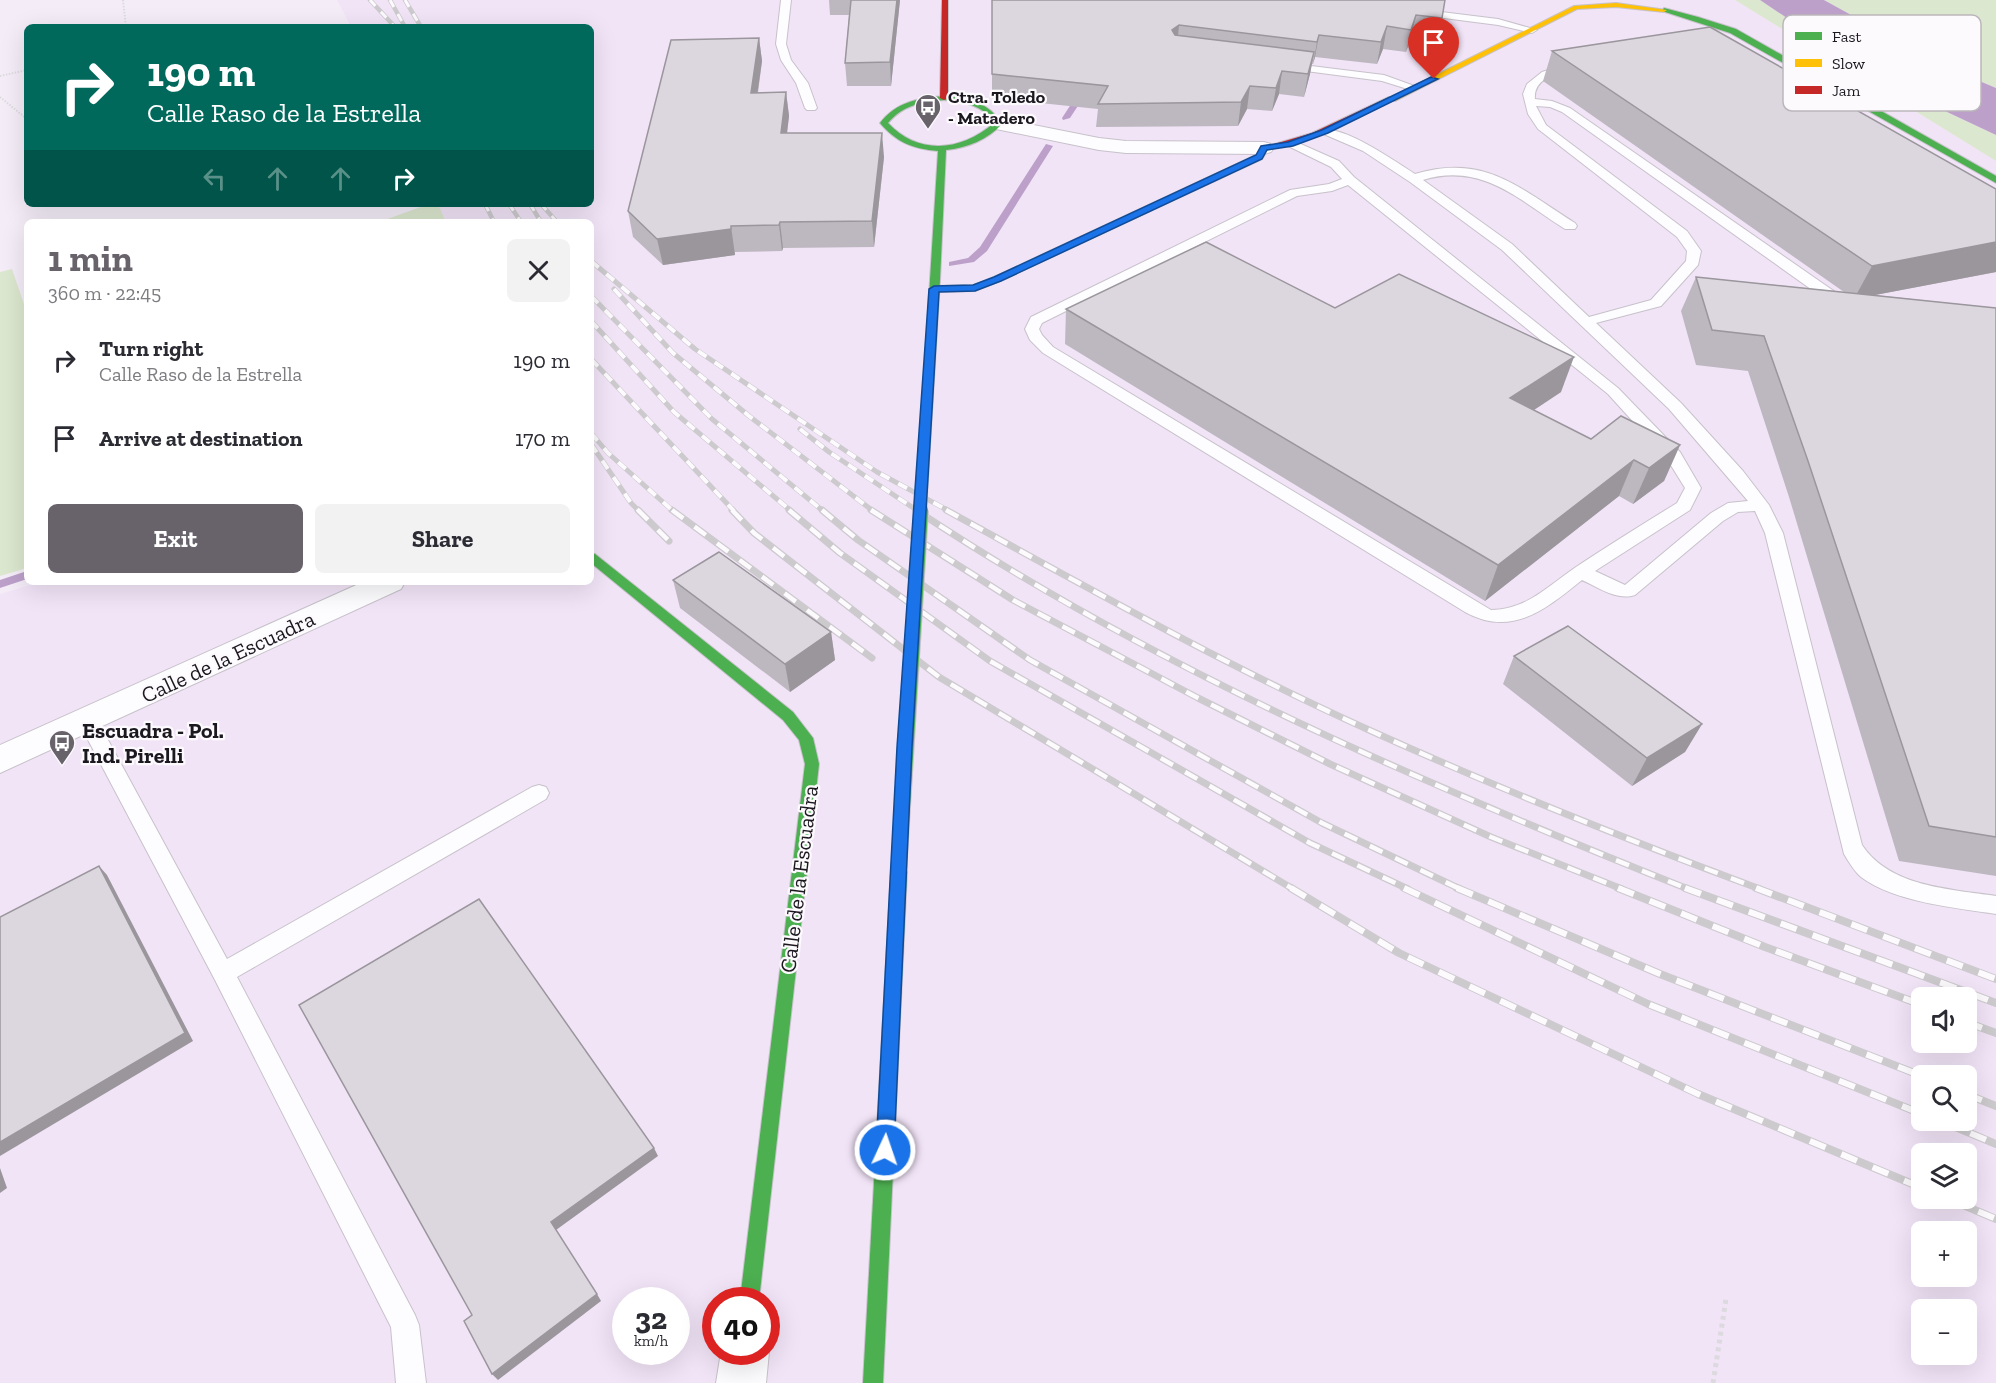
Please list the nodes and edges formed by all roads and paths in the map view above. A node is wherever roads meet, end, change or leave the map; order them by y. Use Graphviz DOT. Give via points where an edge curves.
graph roads {
  1 [pos="123,0"];
  2 [pos="786,0"];
  3 [pos="945,0"];
  4 [pos="1587,2"];
  5 [pos="1407,11"];
  6 [pos="126,24"];
  7 [pos="1532,30"];
  8 [pos="1783,59"];
  9 [pos="1585,62"];
  10 [pos="1281,65"];
  11 [pos="24,71"];
  12 [pos="0,76"];
  13 [pos="1414,88"];
  14 [pos="0,97"];
  15 [pos="944,98"];
  16 [pos="1530,102"];
  17 [pos="811,108"];
  18 [pos="1874,111"];
  19 [pos="24,117"];
  20 [pos="998,124"];
  21 [pos="1325,132"];
  22 [pos="1290,144"];
  23 [pos="942,148"];
  24 [pos="1264,148"];
  25 [pos="1414,179"];
  26 [pos="1350,180"];
  27 [pos="1996,180"];
  28 [pos="1570,226"];
  29 [pos="934,285"];
  30 [pos="1853,307"];
  31 [pos="1586,322"];
  32 [pos="1761,506"];
  33 [pos="594,559"];
  34 [pos="1581,572"];
  35 [pos="383,585"];
  36 [pos="88,721"];
  37 [pos="0,760"];
  38 [pos="539,793"];
  39 [pos="1996,905"];
  40 [pos="223,973"];
  41 [pos="752,1287"];
  42 [pos="1726,1299"];
  43 [pos="743,1365"];
  44 [pos="411,1383"];
  45 [pos="741,1383"];
  46 [pos="873,1383"];
  47 [pos="1713,1383"];
  1 -- 6 [label="path"];
  2 -- 17 [label="lane" via="781,44"];
  3 -- 15 [label="street"];
  4 -- 7 [label="street"];
  4 -- 8 [label="street" via="1671,10 1703,18"];
  5 -- 7 [label="lane"];
  7 -- 13 [label="street"];
  9 -- 16 [label="lane" via="1537,77 1530,88"];
  10 -- 13 [label="lane" via="1384,78"];
  11 -- 12 [label="path"];
  13 -- 21 [label="street"];
  14 -- 19 [label="path"];
  15 -- 20 [label="street" via="984,106 995,114"];
  15 -- 23 [label="street" via="903,105 889,113 884,123 887,132 899,141"];
  16 -- 30 [label="lane" via="1566,110 1827,294"];
  16 -- 31 [label="lane" via="1542,127 1682,234 1694,250 1693,262 1656,303"];
  18 -- 27 [label="street"];
  20 -- 23 [label="street" via="980,141"];
  20 -- 24 [label="street" via="1117,146"];
  21 -- 22 [label="street"];
  21 -- 25 [label="lane" via="1367,148"];
  22 -- 24 [label="street"];
  22 -- 26 [label="lane" via="1335,164"];
  23 -- 29 [label="street"];
  24 -- 29 [label="street" via="1259,157 975,288"];
  25 -- 28 [label="lane" via="1442,171 1470,171"];
  25 -- 31 [label="lane" via="1507,247"];
  26 -- 34 [label="lane" via="1613,391 1674,456 1693,488 1684,506"];
  26 -- 34 [label="lane" via="1294,193 1036,320 1032,329 1035,337 1048,351 1491,618 1538,605"];
  29 -- 46 [label="street, bridge" via="904,747"];
  31 -- 32 [label="lane" via="1675,406"];
  32 -- 34 [label="lane" via="1734,507 1717,517 1629,591 1618,590"];
  32 -- 39 [label="lane" via="1774,533 1852,848 1870,870 1891,881 1928,893"];
  33 -- 41 [label="street, Calle de la Escuadra" via="788,716 806,738 812,764"];
  35 -- 36 [label="street, Calle de la Escuadra"];
  36 -- 37 [label="street, Calle de la Escuadra"];
  36 -- 40 [label="lane"];
  38 -- 40 [label="lane"];
  40 -- 44 [label="lane" via="405,1325"];
  42 -- 47 [label="path"];
  43 -- 45 [label="street"];
}
